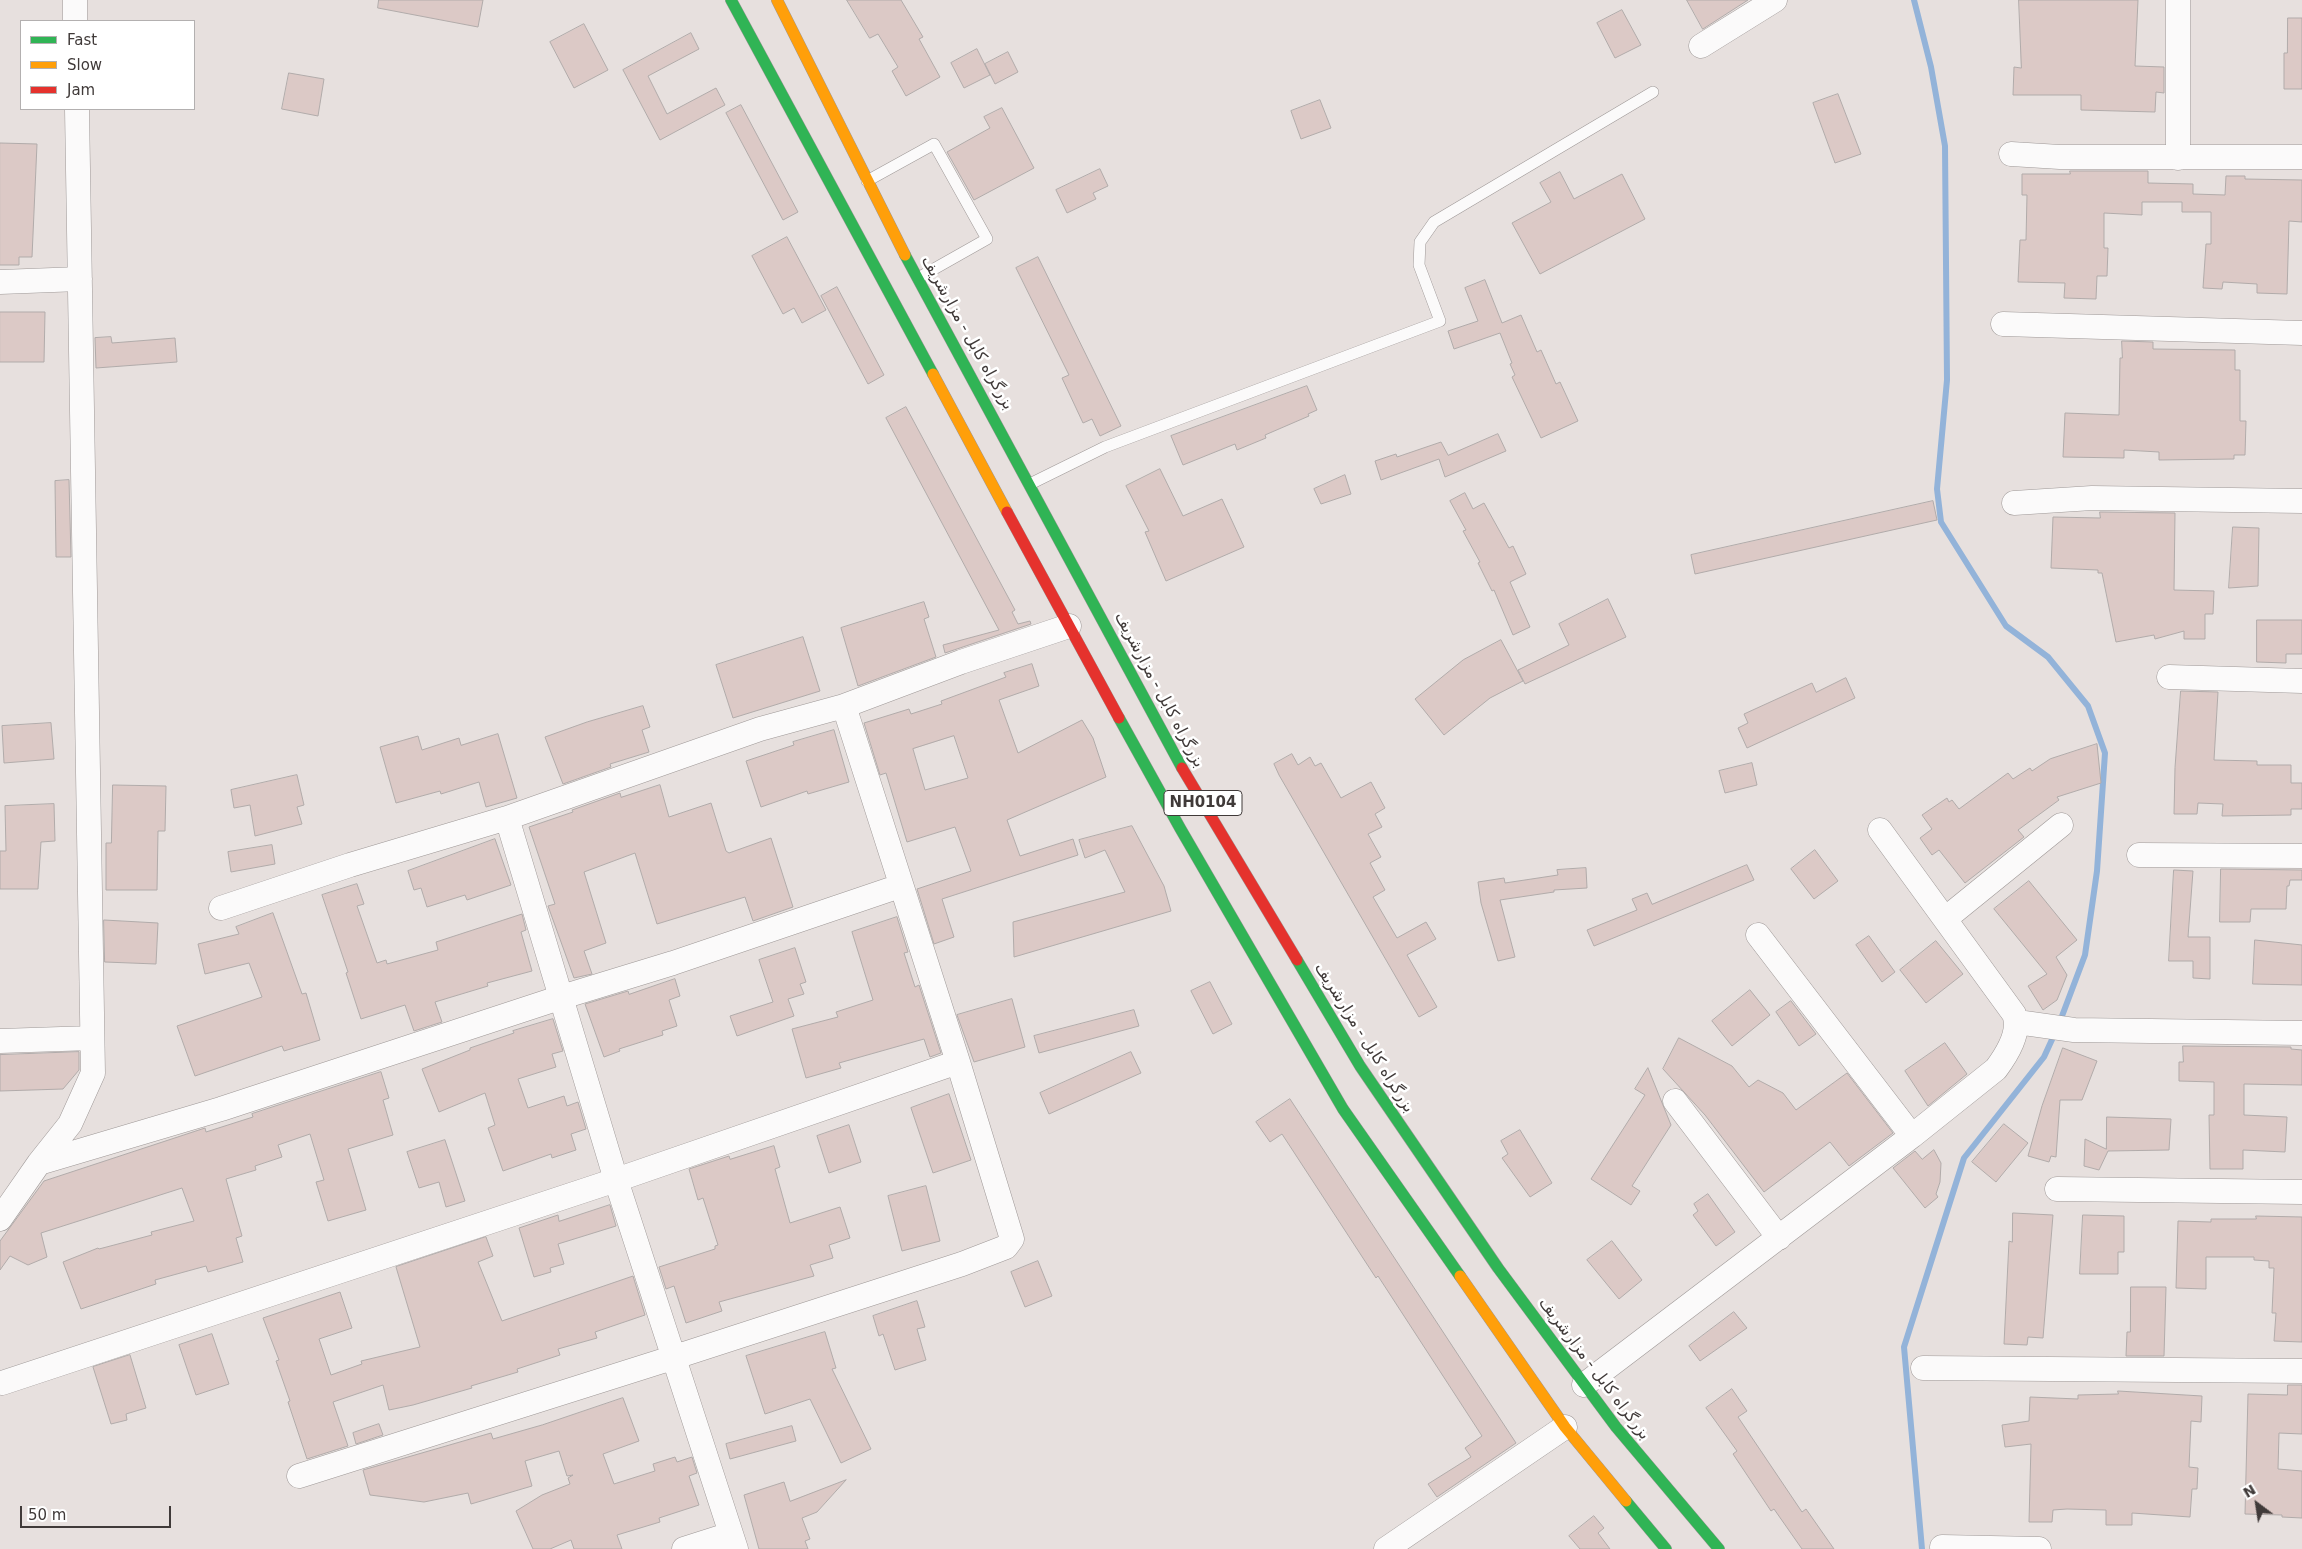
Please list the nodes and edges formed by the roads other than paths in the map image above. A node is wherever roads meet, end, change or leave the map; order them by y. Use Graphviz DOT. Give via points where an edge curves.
graph roads {
  1 [pos="75,0"];
  2 [pos="731,0"];
  3 [pos="777,0"];
  4 [pos="1775,0"];
  5 [pos="2178,0"];
  6 [pos="75,20"];
  7 [pos="1701,46"];
  8 [pos="1653,92"];
  9 [pos="77,110"];
  10 [pos="2011,154"];
  11 [pos="2302,157"];
  12 [pos="2178,158"];
  13 [pos="866,181"];
  14 [pos="80,279"];
  15 [pos="0,282"];
  16 [pos="911,282"];
  17 [pos="890,295"];
  18 [pos="2004,324"];
  19 [pos="2302,334"];
  20 [pos="1030,484"];
  21 [pos="1008,496"];
  22 [pos="2302,502"];
  23 [pos="2014,503"];
  24 [pos="1069,626"];
  25 [pos="2169,677"];
  26 [pos="2302,681"];
  27 [pos="844,706"];
  28 [pos="507,818"];
  29 [pos="2061,825"];
  30 [pos="1880,830"];
  31 [pos="2140,856"];
  32 [pos="2302,856"];
  33 [pos="900,886"];
  34 [pos="221,908"];
  35 [pos="1945,919"];
  36 [pos="1758,935"];
  37 [pos="562,997"];
  38 [pos="2025,1023"];
  39 [pos="2302,1033"];
  40 [pos="92,1038"];
  41 [pos="0,1041"];
  42 [pos="958,1062"];
  43 [pos="1675,1101"];
  44 [pos="1912,1136"];
  45 [pos="39,1163"];
  46 [pos="616,1180"];
  47 [pos="2057,1189"];
  48 [pos="2302,1192"];
  49 [pos="0,1218"];
  50 [pos="1778,1238"];
  51 [pos="675,1357"];
  52 [pos="1923,1368"];
  53 [pos="2302,1371"];
  54 [pos="2,1383"];
  55 [pos="1584,1385"];
  56 [pos="1565,1427"];
  57 [pos="1596,1441"];
  58 [pos="1583,1450"];
  59 [pos="299,1476"];
  60 [pos="734,1542"];
  61 [pos="1942,1547"];
  62 [pos="684,1549"];
  63 [pos="1386,1549"];
  64 [pos="1666,1549"];
  65 [pos="1718,1549"];
  66 [pos="2039,1549"];
  1 -- 6 [label="street"];
  2 -- 17 [label="highway, NH0104"];
  3 -- 13 [label="highway, بزرگراه کابل - مزارشریف / NH0104"];
  4 -- 7 [label="street"];
  5 -- 12 [label="street"];
  8 -- 20 [label="lane" via="1434,222 1420,242 1419,264 1440,322 1105,447"];
  9 -- 14 [label="street"];
  10 -- 12 [label="street"];
  11 -- 12 [label="street"];
  13 -- 16 [label="highway, بزرگراه کابل - مزارشریف / NH0104"];
  13 -- 16 [label="lane" via="934,144 987,238"];
  14 -- 15 [label="street"];
  14 -- 40 [label="street"];
  16 -- 17 [label="highway"];
  16 -- 20 [label="highway, بزرگراه کابل - مزارشریف / NH0104"];
  17 -- 21 [label="highway, NH0104"];
  18 -- 19 [label="street"];
  20 -- 21 [label="highway"];
  20 -- 55 [label="highway, بزرگراه کابل - مزارشریف / NH0104" via="1182,768 1265,915 1360,1066 1498,1268"];
  21 -- 24 [label="highway, NH0104"];
  22 -- 23 [label="street" via="2092,498"];
  24 -- 27 [label="street"];
  24 -- 56 [label="highway, NH0104" via="1343,1108"];
  25 -- 26 [label="street"];
  27 -- 28 [label="street" via="760,729"];
  27 -- 33 [label="street"];
  28 -- 34 [label="street"];
  28 -- 37 [label="street"];
  29 -- 35 [label="street"];
  30 -- 35 [label="street"];
  31 -- 32 [label="street"];
  33 -- 37 [label="street"];
  33 -- 42 [label="street"];
  35 -- 38 [label="street" via="2014,1014"];
  36 -- 44 [label="street"];
  37 -- 45 [label="street" via="221,1109"];
  37 -- 46 [label="street"];
  38 -- 39 [label="street" via="2074,1030"];
  38 -- 44 [label="street" via="1996,1069"];
  40 -- 41 [label="street"];
  40 -- 45 [label="street" via="93,1073 70,1124"];
  42 -- 46 [label="street"];
  42 -- 51 [label="street" via="1012,1239 1006,1246 953,1267"];
  43 -- 50 [label="street"];
  44 -- 50 [label="street"];
  45 -- 49 [label="street"];
  46 -- 51 [label="street"];
  46 -- 54 [label="street"];
  47 -- 48 [label="street"];
  50 -- 55 [label="street"];
  51 -- 59 [label="street"];
  51 -- 60 [label="street"];
  52 -- 53 [label="street"];
  55 -- 65 [label="highway, بزرگراه کابل - مزارشریف / NH0104" via="1612,1429"];
  56 -- 58 [label="highway, NH0104"];
  56 -- 63 [label="street"];
  57 -- 58 [label="highway"];
  58 -- 64 [label="highway, NH0104"];
  60 -- 62 [label="street"];
  61 -- 66 [label="street"];
}
